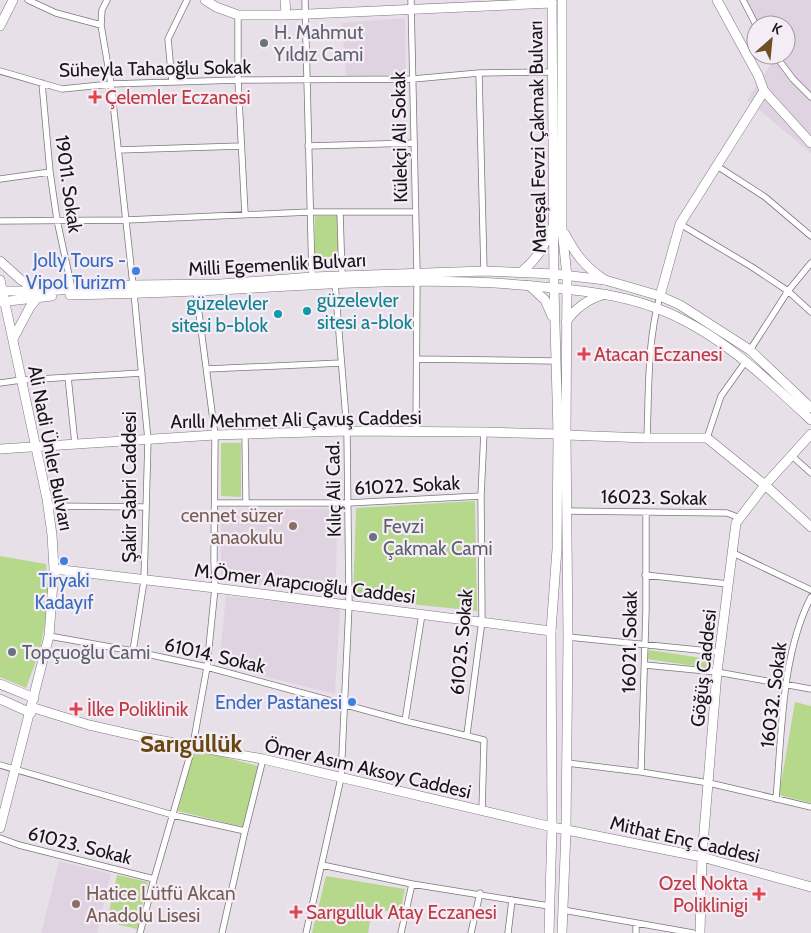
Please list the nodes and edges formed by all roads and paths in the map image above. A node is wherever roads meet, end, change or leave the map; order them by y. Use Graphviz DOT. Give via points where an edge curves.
graph roads {
  1 [pos="13,0"];
  2 [pos="28,0"];
  3 [pos="107,0"];
  4 [pos="187,0"];
  5 [pos="205,0"];
  6 [pos="285,0"];
  7 [pos="305,0"];
  8 [pos="562,0"];
  9 [pos="717,0"];
  10 [pos="743,0"];
  11 [pos="552,2"];
  12 [pos="412,5"];
  13 [pos="286,14"];
  14 [pos="306,14"];
  15 [pos="238,15"];
  16 [pos="751,15"];
  17 [pos="101,25"];
  18 [pos="0,26"];
  19 [pos="782,65"];
  20 [pos="0,71"];
  21 [pos="553,72"];
  22 [pos="480,73"];
  23 [pos="413,79"];
  24 [pos="238,80"];
  25 [pos="307,80"];
  26 [pos="172,82"];
  27 [pos="42,83"];
  28 [pos="111,84"];
  29 [pos="764,91"];
  30 [pos="811,97"];
  31 [pos="414,143"];
  32 [pos="811,143"];
  33 [pos="241,146"];
  34 [pos="308,146"];
  35 [pos="118,150"];
  36 [pos="717,166"];
  37 [pos="50,172"];
  38 [pos="0,179"];
  39 [pos="310,212"];
  40 [pos="340,212"];
  41 [pos="416,212"];
  42 [pos="244,214"];
  43 [pos="57,220"];
  44 [pos="126,220"];
  45 [pos="0,221"];
  46 [pos="554,223"];
  47 [pos="680,224"];
  48 [pos="562,229"];
  49 [pos="811,236"];
  50 [pos="0,261"];
  51 [pos="811,263"];
  52 [pos="484,271"];
  53 [pos="520,273"];
  54 [pos="555,274"];
  55 [pos="342,276"];
  56 [pos="567,276"];
  57 [pos="312,277"];
  58 [pos="417,277"];
  59 [pos="0,280"];
  60 [pos="605,280"];
  61 [pos="335,283"];
  62 [pos="529,285"];
  63 [pos="554,288"];
  64 [pos="72,289"];
  65 [pos="133,289"];
  66 [pos="566,289"];
  67 [pos="1,291"];
  68 [pos="196,291"];
  69 [pos="788,291"];
  70 [pos="38,294"];
  71 [pos="605,294"];
  72 [pos="660,296"];
  73 [pos="2,301"];
  74 [pos="656,308"];
  75 [pos="811,312"];
  76 [pos="555,321"];
  77 [pos="566,322"];
  78 [pos="13,339"];
  79 [pos="750,350"];
  80 [pos="416,359"];
  81 [pos="556,361"];
  82 [pos="746,361"];
  83 [pos="341,363"];
  84 [pos="207,368"];
  85 [pos="142,373"];
  86 [pos="68,377"];
  87 [pos="21,380"];
  88 [pos="0,383"];
  89 [pos="811,408"];
  90 [pos="811,420"];
  91 [pos="347,431"];
  92 [pos="416,432"];
  93 [pos="484,432"];
  94 [pos="245,434"];
  95 [pos="811,434"];
  96 [pos="215,435"];
  97 [pos="562,435"];
  98 [pos="647,438"];
  99 [pos="707,438"];
  100 [pos="148,440"];
  101 [pos="75,444"];
  102 [pos="36,446"];
  103 [pos="0,449"];
  104 [pos="792,456"];
  105 [pos="811,473"];
  106 [pos="765,486"];
  107 [pos="481,496"];
  108 [pos="215,503"];
  109 [pos="246,503"];
  110 [pos="348,503"];
  111 [pos="48,506"];
  112 [pos="146,507"];
  113 [pos="567,511"];
  114 [pos="646,512"];
  115 [pos="740,518"];
  116 [pos="811,527"];
  117 [pos="732,553"];
  118 [pos="54,570"];
  119 [pos="646,575"];
  120 [pos="144,580"];
  121 [pos="728,584"];
  122 [pos="216,588"];
  123 [pos="811,590"];
  124 [pos="811,597"];
  125 [pos="349,605"];
  126 [pos="422,614"];
  127 [pos="482,621"];
  128 [pos="551,631"];
  129 [pos="49,636"];
  130 [pos="568,637"];
  131 [pos="644,645"];
  132 [pos="133,651"];
  133 [pos="719,652"];
  134 [pos="645,665"];
  135 [pos="207,667"];
  136 [pos="717,672"];
  137 [pos="0,684"];
  138 [pos="786,684"];
  139 [pos="811,689"];
  140 [pos="34,698"];
  141 [pos="0,699"];
  142 [pos="344,703"];
  143 [pos="31,710"];
  144 [pos="405,721"];
  145 [pos="467,734"];
  146 [pos="194,745"];
  147 [pos="263,759"];
  148 [pos="567,763"];
  149 [pos="0,765"];
  150 [pos="16,770"];
  151 [pos="641,772"];
  152 [pos="341,778"];
  153 [pos="709,783"];
  154 [pos="776,799"];
  155 [pos="811,807"];
  156 [pos="482,811"];
  157 [pos="173,815"];
  158 [pos="552,827"];
  159 [pos="0,828"];
  160 [pos="566,830"];
  161 [pos="245,831"];
  162 [pos="0,838"];
  163 [pos="702,857"];
  164 [pos="322,865"];
  165 [pos="154,879"];
  166 [pos="412,884"];
  167 [pos="811,887"];
  168 [pos="480,894"];
  169 [pos="512,900"];
  170 [pos="549,906"];
  171 [pos="563,910"];
  172 [pos="636,924"];
  173 [pos="140,933"];
  174 [pos="222,933"];
  175 [pos="306,933"];
  176 [pos="401,933"];
  177 [pos="471,933"];
  178 [pos="508,933"];
  179 [pos="548,933"];
  180 [pos="562,933"];
  181 [pos="636,933"];
  182 [pos="693,933"];
  183 [pos="700,933"];
  1 -- 18 [label="main road"];
  2 -- 17 [label="street" via="56,13"];
  3 -- 17 [label="street" via="102,10"];
  4 -- 26 [label="street" via="168,39"];
  5 -- 15 [label="main road"];
  6 -- 13 [label="main road"];
  7 -- 14 [label="street"];
  8 -- 48 [label="main road"];
  9 -- 29 [label="main road"];
  10 -- 16 [label="street"];
  11 -- 12 [label="main road"];
  11 -- 21 [label="main road, Mareşal Fevzi Çakmak Bulvarı"];
  12 -- 14 [label="main road"];
  12 -- 23 [label="street, Külekçi Ali Sokak"];
  13 -- 14 [label="main road"];
  13 -- 15 [label="main road"];
  14 -- 25 [label="street"];
  15 -- 24 [label="street"];
  17 -- 28 [label="street, Şakir Sabri Caddesi"];
  19 -- 30 [label="street"];
  20 -- 27 [label="street, Süheyla Tahaoğlu Sokak"];
  21 -- 22 [label="street, Süheyla Tahaoğlu Sokak"];
  21 -- 46 [label="main road, Mareşal Fevzi Çakmak Bulvarı"];
  22 -- 23 [label="street, Süheyla Tahaoğlu Sokak"];
  22 -- 52 [label="street"];
  23 -- 25 [label="street, Süheyla Tahaoğlu Sokak"];
  23 -- 31 [label="street, Külekçi Ali Sokak"];
  24 -- 25 [label="street, Süheyla Tahaoğlu Sokak"];
  24 -- 26 [label="street, Süheyla Tahaoğlu Sokak"];
  24 -- 33 [label="street"];
  25 -- 34 [label="street"];
  26 -- 28 [label="street, Süheyla Tahaoğlu Sokak"];
  27 -- 28 [label="street, Süheyla Tahaoğlu Sokak" via="62,89"];
  27 -- 37 [label="street, 19011. Sokak"];
  28 -- 35 [label="street, Şakir Sabri Caddesi"];
  29 -- 32 [label="main road"];
  29 -- 36 [label="main road"];
  31 -- 34 [label="street"];
  31 -- 41 [label="street, Külekçi Ali Sokak"];
  33 -- 35 [label="street"];
  33 -- 42 [label="street"];
  34 -- 39 [label="street"];
  35 -- 44 [label="street, Şakir Sabri Caddesi"];
  36 -- 47 [label="main road"];
  36 -- 49 [label="street" via="765,197"];
  37 -- 38 [label="street"];
  37 -- 43 [label="street, 19011. Sokak"];
  39 -- 40 [label="street"];
  39 -- 42 [label="street"];
  39 -- 57 [label="street"];
  40 -- 41 [label="street"];
  40 -- 55 [label="street"];
  41 -- 58 [label="street, Külekçi Ali Sokak"];
  42 -- 44 [label="street"];
  43 -- 44 [label="street"];
  43 -- 45 [label="street"];
  43 -- 64 [label="street, 19011. Sokak"];
  44 -- 65 [label="street, Şakir Sabri Caddesi"];
  46 -- 53 [label="main road" via="541,252"];
  46 -- 54 [label="main road, Mareşal Fevzi Çakmak Bulvarı"];
  47 -- 69 [label="street"];
  47 -- 72 [label="main road"];
  48 -- 56 [label="main road"];
  48 -- 60 [label="main road" via="574,253"];
  50 -- 70 [label="main road"];
  51 -- 69 [label="street"];
  52 -- 53 [label="main road, Milli Egemenlik Bulvarı"];
  52 -- 58 [label="main road, Milli Egemenlik Bulvarı"];
  53 -- 54 [label="main road, Milli Egemenlik Bulvarı"];
  54 -- 56 [label="main road, Milli Egemenlik Bulvarı"];
  54 -- 63 [label="main road, Mareşal Fevzi Çakmak Bulvarı"];
  55 -- 57 [label="main road, Milli Egemenlik Bulvarı"];
  55 -- 58 [label="main road, Milli Egemenlik Bulvarı"];
  56 -- 60 [label="main road, Milli Egemenlik Bulvarı"];
  56 -- 66 [label="main road"];
  57 -- 65 [label="main road, Milli Egemenlik Bulvarı"];
  58 -- 61 [label="main road, Milli Egemenlik Bulvarı"];
  58 -- 62 [label="main road, Milli Egemenlik Bulvarı"];
  58 -- 80 [label="street, Külekçi Ali Sokak"];
  59 -- 67 [label="main road, Ali Nadi Ünler Bulvarı"];
  60 -- 72 [label="main road"];
  61 -- 68 [label="main road, Milli Egemenlik Bulvarı"];
  61 -- 83 [label="street, Kılıç Ali Cad."];
  62 -- 63 [label="main road, Milli Egemenlik Bulvarı"];
  62 -- 76 [label="main road" via="545,300"];
  63 -- 66 [label="main road, Milli Egemenlik Bulvarı"];
  63 -- 76 [label="main road, Mareşal Fevzi Çakmak Bulvarı"];
  64 -- 65 [label="main road, Milli Egemenlik Bulvarı"];
  64 -- 70 [label="main road, Milli Egemenlik Bulvarı"];
  65 -- 68 [label="main road, Milli Egemenlik Bulvarı"];
  65 -- 70 [label="main road, Milli Egemenlik Bulvarı"];
  65 -- 85 [label="street, Şakir Sabri Caddesi"];
  66 -- 71 [label="main road, Milli Egemenlik Bulvarı"];
  66 -- 77 [label="main road"];
  67 -- 70 [label="main road, Milli Egemenlik Bulvarı"];
  67 -- 73 [label="main road, Ali Nadi Ünler Bulvarı"];
  68 -- 84 [label="street"];
  69 -- 75 [label="street"];
  69 -- 79 [label="street"];
  70 -- 73 [label="main road, Milli Egemenlik Bulvarı"];
  70 -- 78 [label="main road"];
  71 -- 74 [label="main road, Milli Egemenlik Bulvarı"];
  71 -- 77 [label="main road" via="574,310"];
  72 -- 74 [label="street"];
  72 -- 79 [label="main road" via="680,305"];
  73 -- 78 [label="main road, Ali Nadi Ünler Bulvarı"];
  74 -- 82 [label="main road, Milli Egemenlik Bulvarı" via="688,323"];
  74 -- 98 [label="street" via="650,355"];
  76 -- 81 [label="main road, Mareşal Fevzi Çakmak Bulvarı"];
  77 -- 97 [label="main road"];
  78 -- 87 [label="main road, Ali Nadi Ünler Bulvarı"];
  79 -- 89 [label="main road"];
  80 -- 81 [label="street"];
  80 -- 92 [label="street, Külekçi Ali Sokak"];
  81 -- 97 [label="main road, Mareşal Fevzi Çakmak Bulvarı"];
  82 -- 90 [label="main road, Milli Egemenlik Bulvarı"];
  82 -- 99 [label="street" via="721,396"];
  83 -- 84 [label="street"];
  83 -- 91 [label="street, Kılıç Ali Cad."];
  84 -- 96 [label="street"];
  85 -- 86 [label="street"];
  85 -- 100 [label="street, Şakir Sabri Caddesi"];
  86 -- 87 [label="street"];
  86 -- 101 [label="street"];
  87 -- 88 [label="street"];
  87 -- 102 [label="main road, Ali Nadi Ünler Bulvarı"];
  91 -- 92 [label="main road, Arıllı Mehmet Ali Çavuş Caddesi"];
  91 -- 94 [label="main road, Arıllı Mehmet Ali Çavuş Caddesi"];
  91 -- 110 [label="street, Kılıç Ali Cad."];
  92 -- 93 [label="main road, Arıllı Mehmet Ali Çavuş Caddesi"];
  93 -- 97 [label="main road, Arıllı Mehmet Ali Çavuş Caddesi"];
  93 -- 107 [label="street, 61025. Sokak"];
  94 -- 96 [label="main road, Arıllı Mehmet Ali Çavuş Caddesi"];
  94 -- 109 [label="street"];
  95 -- 104 [label="main road, Göğüş Caddesi"];
  96 -- 100 [label="main road, Arıllı Mehmet Ali Çavuş Caddesi"];
  96 -- 108 [label="street"];
  97 -- 98 [label="main road, Arıllı Mehmet Ali Çavuş Caddesi"];
  97 -- 113 [label="main road"];
  97 -- 128 [label="main road"];
  98 -- 99 [label="main road, Arıllı Mehmet Ali Çavuş Caddesi"];
  99 -- 106 [label="main road"];
  100 -- 101 [label="main road, Arıllı Mehmet Ali Çavuş Caddesi"];
  100 -- 112 [label="street, Şakir Sabri Caddesi"];
  101 -- 102 [label="main road, Arıllı Mehmet Ali Çavuş Caddesi"];
  102 -- 103 [label="main road, Arıllı Mehmet Ali Çavuş Caddesi"];
  102 -- 111 [label="main road, Ali Nadi Ünler Bulvarı"];
  104 -- 105 [label="street"];
  104 -- 106 [label="main road, Göğüş Caddesi"];
  106 -- 115 [label="main road, Göğüş Caddesi"];
  106 -- 116 [label="main road"];
  107 -- 110 [label="street, 61022. Sokak"];
  107 -- 127 [label="street, 61025. Sokak"];
  108 -- 109 [label="street, 61022. Sokak"];
  108 -- 122 [label="street"];
  109 -- 110 [label="street, 61022. Sokak"];
  110 -- 125 [label="street, Kılıç Ali Cad."];
  111 -- 112 [label="street"];
  111 -- 118 [label="main road, Ali Nadi Ünler Bulvarı"];
  112 -- 120 [label="street, Şakir Sabri Caddesi"];
  113 -- 114 [label="street, 16023. Sokak"];
  113 -- 130 [label="main road"];
  114 -- 115 [label="street, 16023. Sokak" via="727,513"];
  114 -- 119 [label="street, 16021. Sokak"];
  115 -- 117 [label="main road, Göğüş Caddesi" via="736,523"];
  117 -- 121 [label="main road, Göğüş Caddesi"];
  117 -- 123 [label="street"];
  118 -- 120 [label="main road, M.Ömer Arapcıoğlu Caddesi"];
  118 -- 129 [label="main road, Ali Nadi Ünler Bulvarı"];
  119 -- 121 [label="street"];
  119 -- 131 [label="street, 16021. Sokak"];
  120 -- 122 [label="main road, M.Ömer Arapcıoğlu Caddesi"];
  120 -- 132 [label="street, Şakir Sabri Caddesi"];
  121 -- 133 [label="main road, Göğüş Caddesi"];
  122 -- 125 [label="main road, M.Ömer Arapcıoğlu Caddesi"];
  122 -- 135 [label="street"];
  124 -- 138 [label="street, 16032. Sokak" via="794,640"];
  125 -- 126 [label="main road, M.Ömer Arapcıoğlu Caddesi"];
  125 -- 142 [label="street, Kılıç Ali Cad."];
  126 -- 127 [label="main road, M.Ömer Arapcıoğlu Caddesi"];
  126 -- 144 [label="street"];
  127 -- 128 [label="main road, M.Ömer Arapcıoğlu Caddesi"];
  127 -- 145 [label="street, 61025. Sokak"];
  128 -- 158 [label="main road"];
  129 -- 132 [label="street, 61014. Sokak"];
  129 -- 140 [label="main road, Ali Nadi Ünler Bulvarı"];
  130 -- 131 [label="street"];
  130 -- 148 [label="main road"];
  131 -- 133 [label="street"];
  131 -- 134 [label="street, 16021. Sokak"];
  132 -- 135 [label="street, 61014. Sokak"];
  133 -- 136 [label="main road, Göğüş Caddesi"];
  134 -- 136 [label="street"];
  134 -- 151 [label="street, 16021. Sokak"];
  135 -- 142 [label="street, 61014. Sokak"];
  135 -- 146 [label="street"];
  136 -- 138 [label="street"];
  136 -- 153 [label="main road, Göğüş Caddesi"];
  137 -- 140 [label="main road"];
  138 -- 139 [label="street"];
  138 -- 154 [label="street, 16032. Sokak"];
  140 -- 143 [label="main road, Ali Nadi Ünler Bulvarı"];
  141 -- 143 [label="main road, Ömer Asım Aksoy Caddesi"];
  142 -- 144 [label="street, 61014. Sokak"];
  142 -- 152 [label="street, Kılıç Ali Cad."];
  143 -- 146 [label="main road, Ömer Asım Aksoy Caddesi" via="142,737"];
  143 -- 150 [label="main road, Ali Nadi Ünler Bulvarı"];
  144 -- 145 [label="street, 61014. Sokak"];
  145 -- 156 [label="street" via="484,740"];
  146 -- 147 [label="main road, Ömer Asım Aksoy Caddesi"];
  146 -- 157 [label="street"];
  147 -- 152 [label="main road, Ömer Asım Aksoy Caddesi"];
  147 -- 161 [label="street"];
  148 -- 151 [label="street"];
  148 -- 160 [label="main road"];
  149 -- 150 [label="street"];
  150 -- 157 [label="street"];
  150 -- 159 [label="main road, Ali Nadi Ünler Bulvarı"];
  151 -- 153 [label="street"];
  152 -- 156 [label="main road, Ömer Asım Aksoy Caddesi"];
  152 -- 164 [label="street, Kılıç Ali Cad."];
  153 -- 154 [label="street"];
  153 -- 163 [label="main road, Göğüş Caddesi"];
  154 -- 155 [label="street"];
  156 -- 158 [label="main road, Ömer Asım Aksoy Caddesi"];
  157 -- 161 [label="street"];
  157 -- 165 [label="street"];
  158 -- 160 [label="main road, Mithat Enç Caddesi"];
  158 -- 170 [label="main road"];
  160 -- 163 [label="main road, Mithat Enç Caddesi"];
  160 -- 171 [label="main road"];
  161 -- 174 [label="street"];
  162 -- 165 [label="street, 61023. Sokak"];
  163 -- 167 [label="main road, Mithat Enç Caddesi"];
  163 -- 183 [label="main road, Göğüş Caddesi"];
  164 -- 166 [label="street"];
  164 -- 175 [label="street, Kılıç Ali Cad."];
  165 -- 173 [label="street"];
  166 -- 168 [label="street"];
  166 -- 176 [label="street"];
  168 -- 169 [label="street"];
  168 -- 177 [label="street"];
  169 -- 170 [label="street"];
  169 -- 178 [label="street"];
  170 -- 179 [label="main road"];
  171 -- 172 [label="street"];
  171 -- 180 [label="main road"];
  172 -- 181 [label="street"];
  172 -- 182 [label="street"];
}
